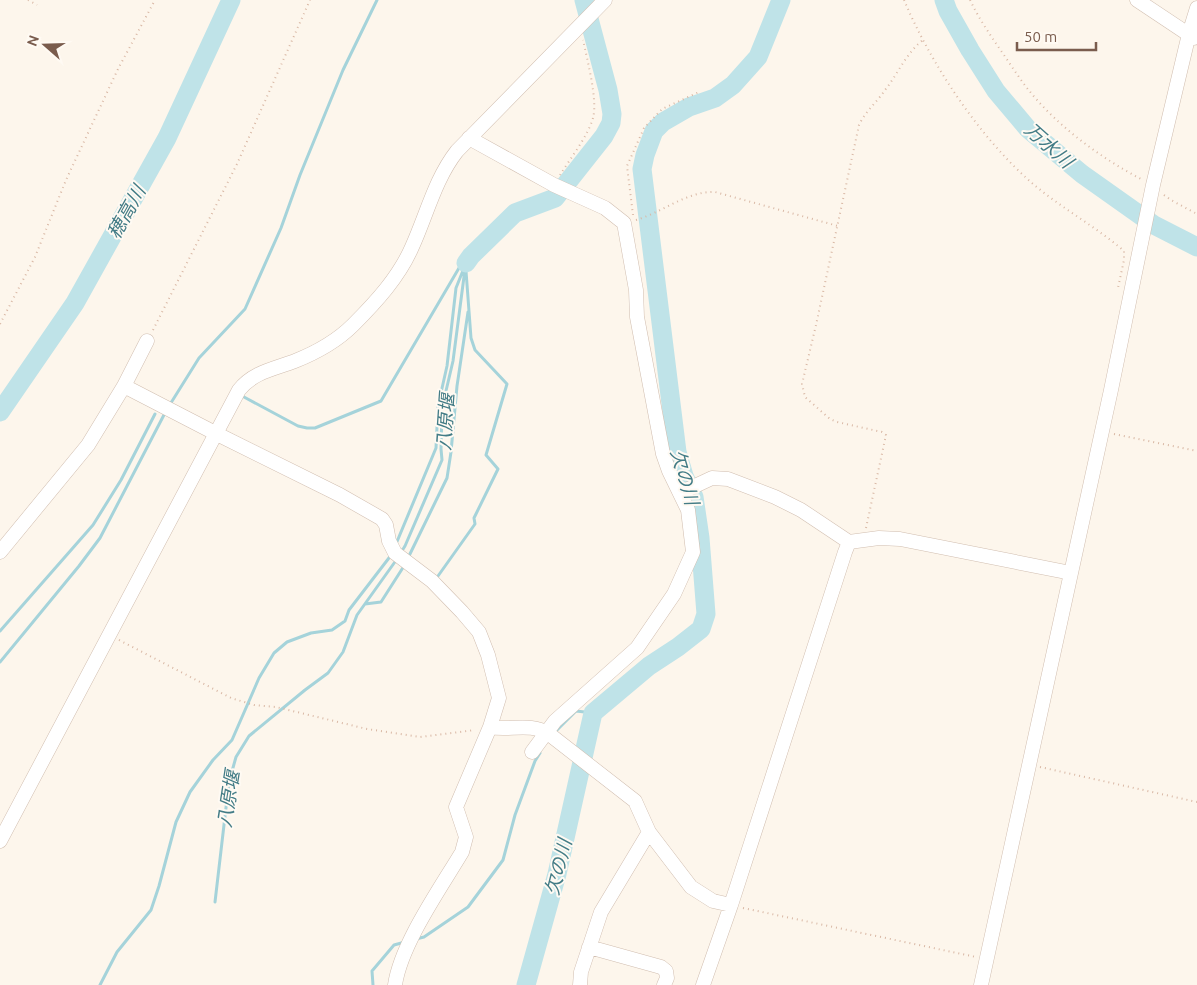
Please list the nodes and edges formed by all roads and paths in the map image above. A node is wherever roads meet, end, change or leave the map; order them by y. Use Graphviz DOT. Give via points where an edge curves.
graph roads {
  1 [pos="28,0"];
  2 [pos="155,0"];
  3 [pos="310,0"];
  4 [pos="904,0"];
  5 [pos="970,0"];
  6 [pos="1137,0"];
  7 [pos="603,2"];
  8 [pos="37,5"];
  9 [pos="1197,8"];
  10 [pos="580,25"];
  11 [pos="1193,37"];
  12 [pos="923,40"];
  13 [pos="699,92"];
  14 [pos="469,138"];
  15 [pos="561,188"];
  16 [pos="1152,189"];
  17 [pos="1197,214"];
  18 [pos="633,220"];
  19 [pos="638,220"];
  20 [pos="838,226"];
  21 [pos="1118,288"];
  22 [pos="0,324"];
  23 [pos="147,341"];
  24 [pos="124,386"];
  25 [pos="1102,432"];
  26 [pos="215,434"];
  27 [pos="1197,451"];
  28 [pos="682,492"];
  29 [pos="864,540"];
  30 [pos="849,542"];
  31 [pos="0,552"];
  32 [pos="1071,573"];
  33 [pos="110,635"];
  34 [pos="490,727"];
  35 [pos="551,735"];
  36 [pos="532,752"];
  37 [pos="1028,764"];
  38 [pos="1197,802"];
  39 [pos="649,832"];
  40 [pos="0,841"];
  41 [pos="731,905"];
  42 [pos="588,947"];
  43 [pos="986,959"];
  44 [pos="395,985"];
  45 [pos="580,985"];
  46 [pos="664,985"];
  47 [pos="703,985"];
  48 [pos="981,985"];
  1 -- 8 [label="path"];
  2 -- 22 [label="path" via="118,69 66,180 35,257"];
  3 -- 23 [label="path" via="237,164"];
  4 -- 12 [label="path"];
  5 -- 16 [label="path" via="980,22 1030,92 1055,119"];
  6 -- 11 [label="street"];
  7 -- 10 [label="street"];
  9 -- 11 [label="street"];
  10 -- 14 [label="street"];
  10 -- 15 [label="path" via="594,116"];
  11 -- 16 [label="street"];
  12 -- 20 [label="path" via="862,118"];
  12 -- 21 [label="path" via="969,113 999,152 1032,183 1124,251"];
  13 -- 18 [label="path" via="662,109 644,128 627,166"];
  14 -- 15 [label="street"];
  14 -- 26 [label="street" via="443,170 412,248 391,282 352,327 334,341 297,361 245,382"];
  15 -- 28 [label="street" via="606,208 624,222 636,290 637,317 663,454 668,471"];
  16 -- 17 [label="path"];
  16 -- 25 [label="street"];
  19 -- 20 [label="path" via="704,191"];
  20 -- 29 [label="path" via="802,384 805,396 830,419 886,434"];
  23 -- 24 [label="street"];
  24 -- 26 [label="street"];
  24 -- 31 [label="street" via="88,445"];
  25 -- 27 [label="path"];
  25 -- 32 [label="street"];
  26 -- 33 [label="street"];
  26 -- 34 [label="street" via="382,518 395,553 432,581 484,641 499,698"];
  28 -- 30 [label="street" via="712,478 741,482 801,510"];
  28 -- 35 [label="street" via="688,510 693,552 674,594 637,648 555,721"];
  29 -- 30 [label="street"];
  29 -- 32 [label="street" via="907,540"];
  30 -- 41 [label="street"];
  32 -- 37 [label="street"];
  33 -- 34 [label="path" via="231,698 254,706 276,707 366,729 420,737"];
  33 -- 40 [label="street"];
  34 -- 35 [label="street" via="532,728"];
  34 -- 44 [label="street" via="456,807 466,837 462,852 415,932 397,971"];
  35 -- 36 [label="street"];
  35 -- 39 [label="street" via="635,800"];
  37 -- 38 [label="path"];
  37 -- 43 [label="street"];
  39 -- 41 [label="street" via="691,887 713,901"];
  39 -- 42 [label="street" via="601,912"];
  41 -- 43 [label="path"];
  41 -- 47 [label="street"];
  42 -- 45 [label="street"];
  42 -- 46 [label="street" via="661,967 666,972"];
  43 -- 48 [label="street"];
}
